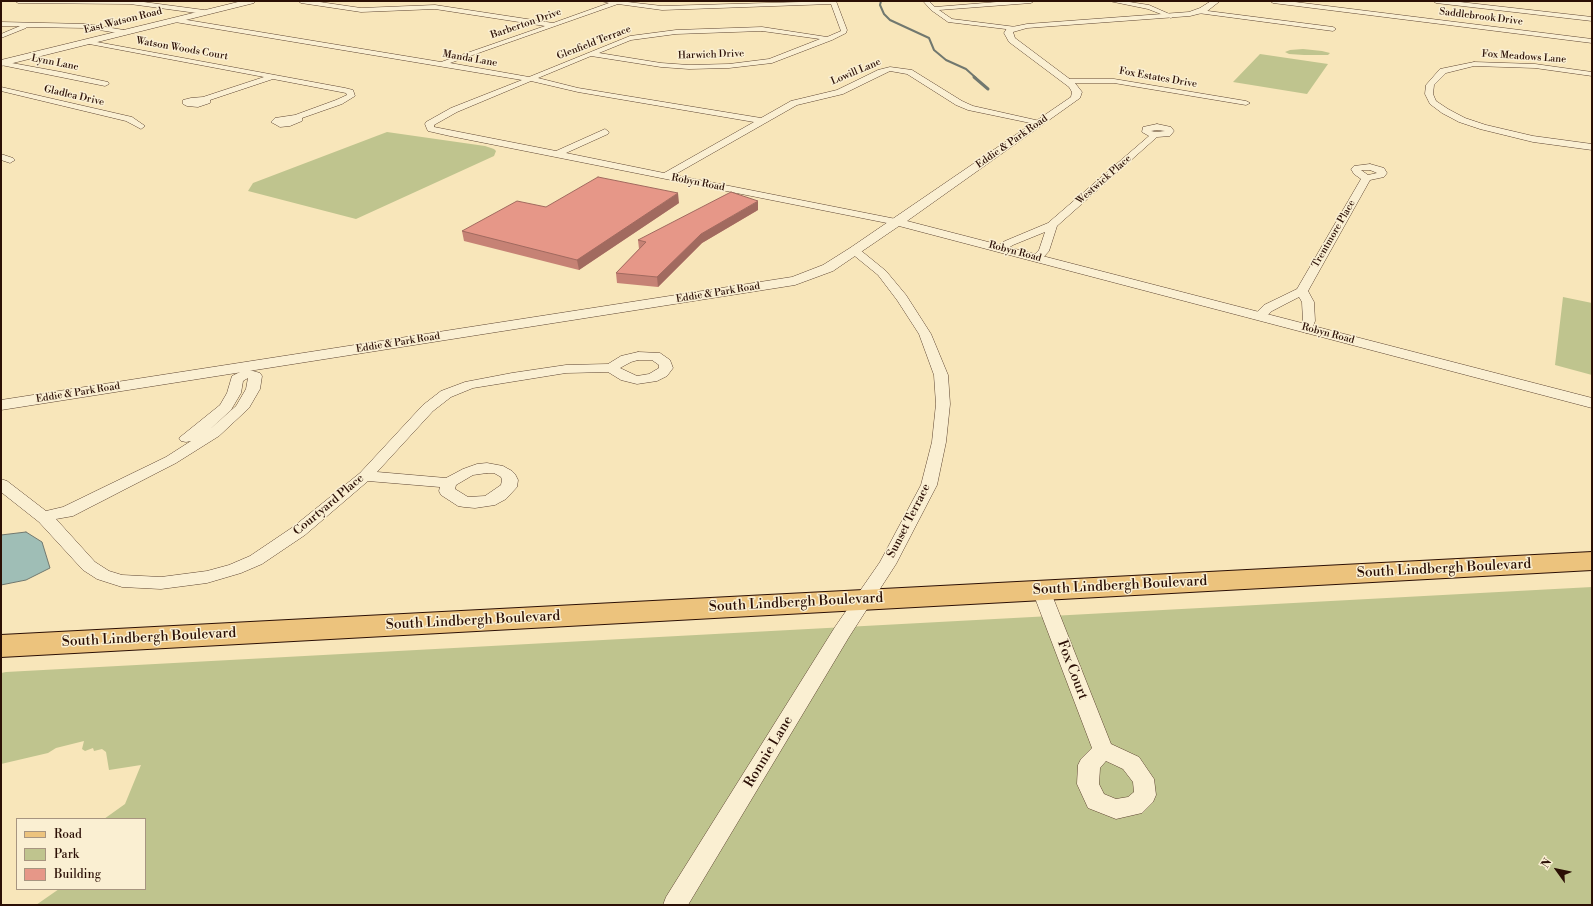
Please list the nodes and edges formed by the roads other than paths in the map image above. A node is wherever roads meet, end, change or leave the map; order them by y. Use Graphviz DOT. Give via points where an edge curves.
graph roads {
  1 [pos="18,1"];
  2 [pos="99,1"];
  3 [pos="251,1"];
  4 [pos="301,1"];
  5 [pos="604,1"];
  6 [pos="926,1"];
  7 [pos="1031,1"];
  8 [pos="1112,1"];
  9 [pos="1216,1"];
  10 [pos="1272,1"];
  11 [pos="1436,1"];
  12 [pos="833,2"];
  13 [pos="617,3"];
  14 [pos="1484,4"];
  15 [pos="933,9"];
  16 [pos="204,12"];
  17 [pos="1200,12"];
  18 [pos="1171,16"];
  19 [pos="175,20"];
  20 [pos="1592,20"];
  21 [pos="1,24"];
  22 [pos="32,24"];
  23 [pos="554,25"];
  24 [pos="1014,28"];
  25 [pos="1333,29"];
  26 [pos="124,32"];
  27 [pos="1,36"];
  28 [pos="830,39"];
  29 [pos="1592,40"];
  30 [pos="86,42"];
  31 [pos="589,54"];
  32 [pos="1,63"];
  33 [pos="441,64"];
  34 [pos="1592,74"];
  35 [pos="275,77"];
  36 [pos="531,79"];
  37 [pos="1066,81"];
  38 [pos="105,84"];
  39 [pos="1,89"];
  40 [pos="204,99"];
  41 [pos="1246,103"];
  42 [pos="297,117"];
  43 [pos="761,121"];
  44 [pos="1040,123"];
  45 [pos="141,126"];
  46 [pos="431,128"];
  47 [pos="605,132"];
  48 [pos="1155,135"];
  49 [pos="1592,147"];
  50 [pos="558,154"];
  51 [pos="665,176"];
  52 [pos="1366,178"];
  53 [pos="896,222"];
  54 [pos="1052,225"];
  55 [pos="1001,248"];
  56 [pos="854,251"];
  57 [pos="1038,258"];
  58 [pos="1302,290"];
  59 [pos="1259,316"];
  60 [pos="1307,329"];
  61 [pos="611,368"];
  62 [pos="246,370"];
  63 [pos="1592,403"];
  64 [pos="1,405"];
  65 [pos="365,476"];
  66 [pos="448,482"];
  67 [pos="1,484"];
  68 [pos="49,516"];
  69 [pos="1592,561"];
  70 [pos="1042,590"];
  71 [pos="864,600"];
  72 [pos="1,646"];
  73 [pos="1103,750"];
  74 [pos="675,905"];
  1 -- 2 [label="street"];
  2 -- 16 [label="street" via="146,3"];
  3 -- 16 [label="street, East Watson Road"];
  4 -- 23 [label="street" via="361,10 435,7"];
  5 -- 13 [label="street"];
  6 -- 15 [label="street"];
  7 -- 15 [label="street"];
  8 -- 18 [label="street" via="1149,7"];
  9 -- 17 [label="street"];
  10 -- 29 [label="street, Saddlebrook Drive" via="1498,26"];
  11 -- 14 [label="street"];
  12 -- 13 [label="street" via="673,8"];
  12 -- 28 [label="street, Harwich Drive" via="844,30"];
  13 -- 23 [label="street, Barberton Drive"];
  14 -- 20 [label="street"];
  15 -- 24 [label="street" via="950,21"];
  16 -- 19 [label="street, East Watson Road"];
  17 -- 18 [label="street"];
  17 -- 25 [label="street"];
  18 -- 24 [label="street"];
  19 -- 26 [label="street, East Watson Road"];
  19 -- 33 [label="street, Manda Lane"];
  21 -- 22 [label="street"];
  22 -- 26 [label="street" via="87,26"];
  22 -- 27 [label="street"];
  23 -- 33 [label="street, Barberton Drive"];
  24 -- 37 [label="street, Eddie & Park Road" via="1008,33 1012,40"];
  26 -- 30 [label="street, East Watson Road"];
  28 -- 31 [label="street, Glenfield Terrace" via="762,29 670,33 630,38"];
  28 -- 31 [label="street, Harwich Drive" via="780,58 731,69 674,66"];
  30 -- 32 [label="street, East Watson Road"];
  30 -- 35 [label="street, Watson Woods Court"];
  31 -- 36 [label="street, Glenfield Terrace"];
  32 -- 38 [label="street, Lynn Lane"];
  33 -- 36 [label="street, Manda Lane"];
  34 -- 49 [label="street, Fox Meadows Lane" via="1535,66 1474,64 1443,71 1430,85 1429,94 1433,102 1462,120 1533,139"];
  35 -- 40 [label="street, Watson Woods Court"];
  35 -- 42 [label="street, Watson Woods Court" via="344,90 352,96"];
  36 -- 43 [label="street, Manda Lane" via="578,90"];
  36 -- 46 [label="street, Glenfield Terrace" via="439,118 429,124"];
  37 -- 41 [label="street, Fox Estates Drive" via="1114,80"];
  37 -- 44 [label="street, Eddie & Park Road" via="1077,92 1075,98"];
  39 -- 45 [label="street, Gladlea Drive" via="129,119"];
  43 -- 44 [label="street, Lowill Lane" via="794,103 840,92 890,69 903,70 971,108"];
  43 -- 51 [label="street, Lowill Lane"];
  44 -- 53 [label="street, Eddie & Park Road"];
  46 -- 50 [label="street, Robyn Road"];
  47 -- 50 [label="street"];
  48 -- 54 [label="street, Westwick Place"];
  50 -- 51 [label="street, Robyn Road"];
  51 -- 53 [label="street, Robyn Road"];
  52 -- 58 [label="street, Trentmore Place"];
  53 -- 55 [label="street, Robyn Road"];
  53 -- 56 [label="street, Eddie & Park Road"];
  54 -- 55 [label="street, Westwick Place"];
  54 -- 57 [label="street" via="1044,251"];
  55 -- 57 [label="street, Robyn Road"];
  56 -- 62 [label="street, Eddie & Park Road" via="828,268 795,281"];
  56 -- 71 [label="street, Sunset Terrace" via="882,273 925,334 941,376 943,404 939,442 929,485 887,564"];
  57 -- 59 [label="street, Robyn Road"];
  58 -- 59 [label="street" via="1268,308"];
  58 -- 60 [label="street" via="1308,302"];
  59 -- 60 [label="street, Robyn Road"];
  60 -- 63 [label="street, Robyn Road"];
  61 -- 65 [label="street, Courtyard Place" via="566,369 512,377 470,385 446,394 428,408"];
  62 -- 64 [label="street, Eddie & Park Road"];
  62 -- 68 [label="street" via="256,376 253,389 242,408 214,433 170,460 81,505 67,512"];
  65 -- 66 [label="street"];
  65 -- 68 [label="street, Courtyard Place" via="299,531 256,560 207,577 161,583 122,580 102,575 89,566"];
  67 -- 68 [label="street, Courtyard Place"];
  69 -- 70 [label="main road, South Lindbergh Boulevard"];
  70 -- 71 [label="main road, South Lindbergh Boulevard"];
  70 -- 73 [label="street, Fox Court"];
  71 -- 72 [label="main road, South Lindbergh Boulevard"];
  71 -- 74 [label="street, Ronnie Lane"];
}
